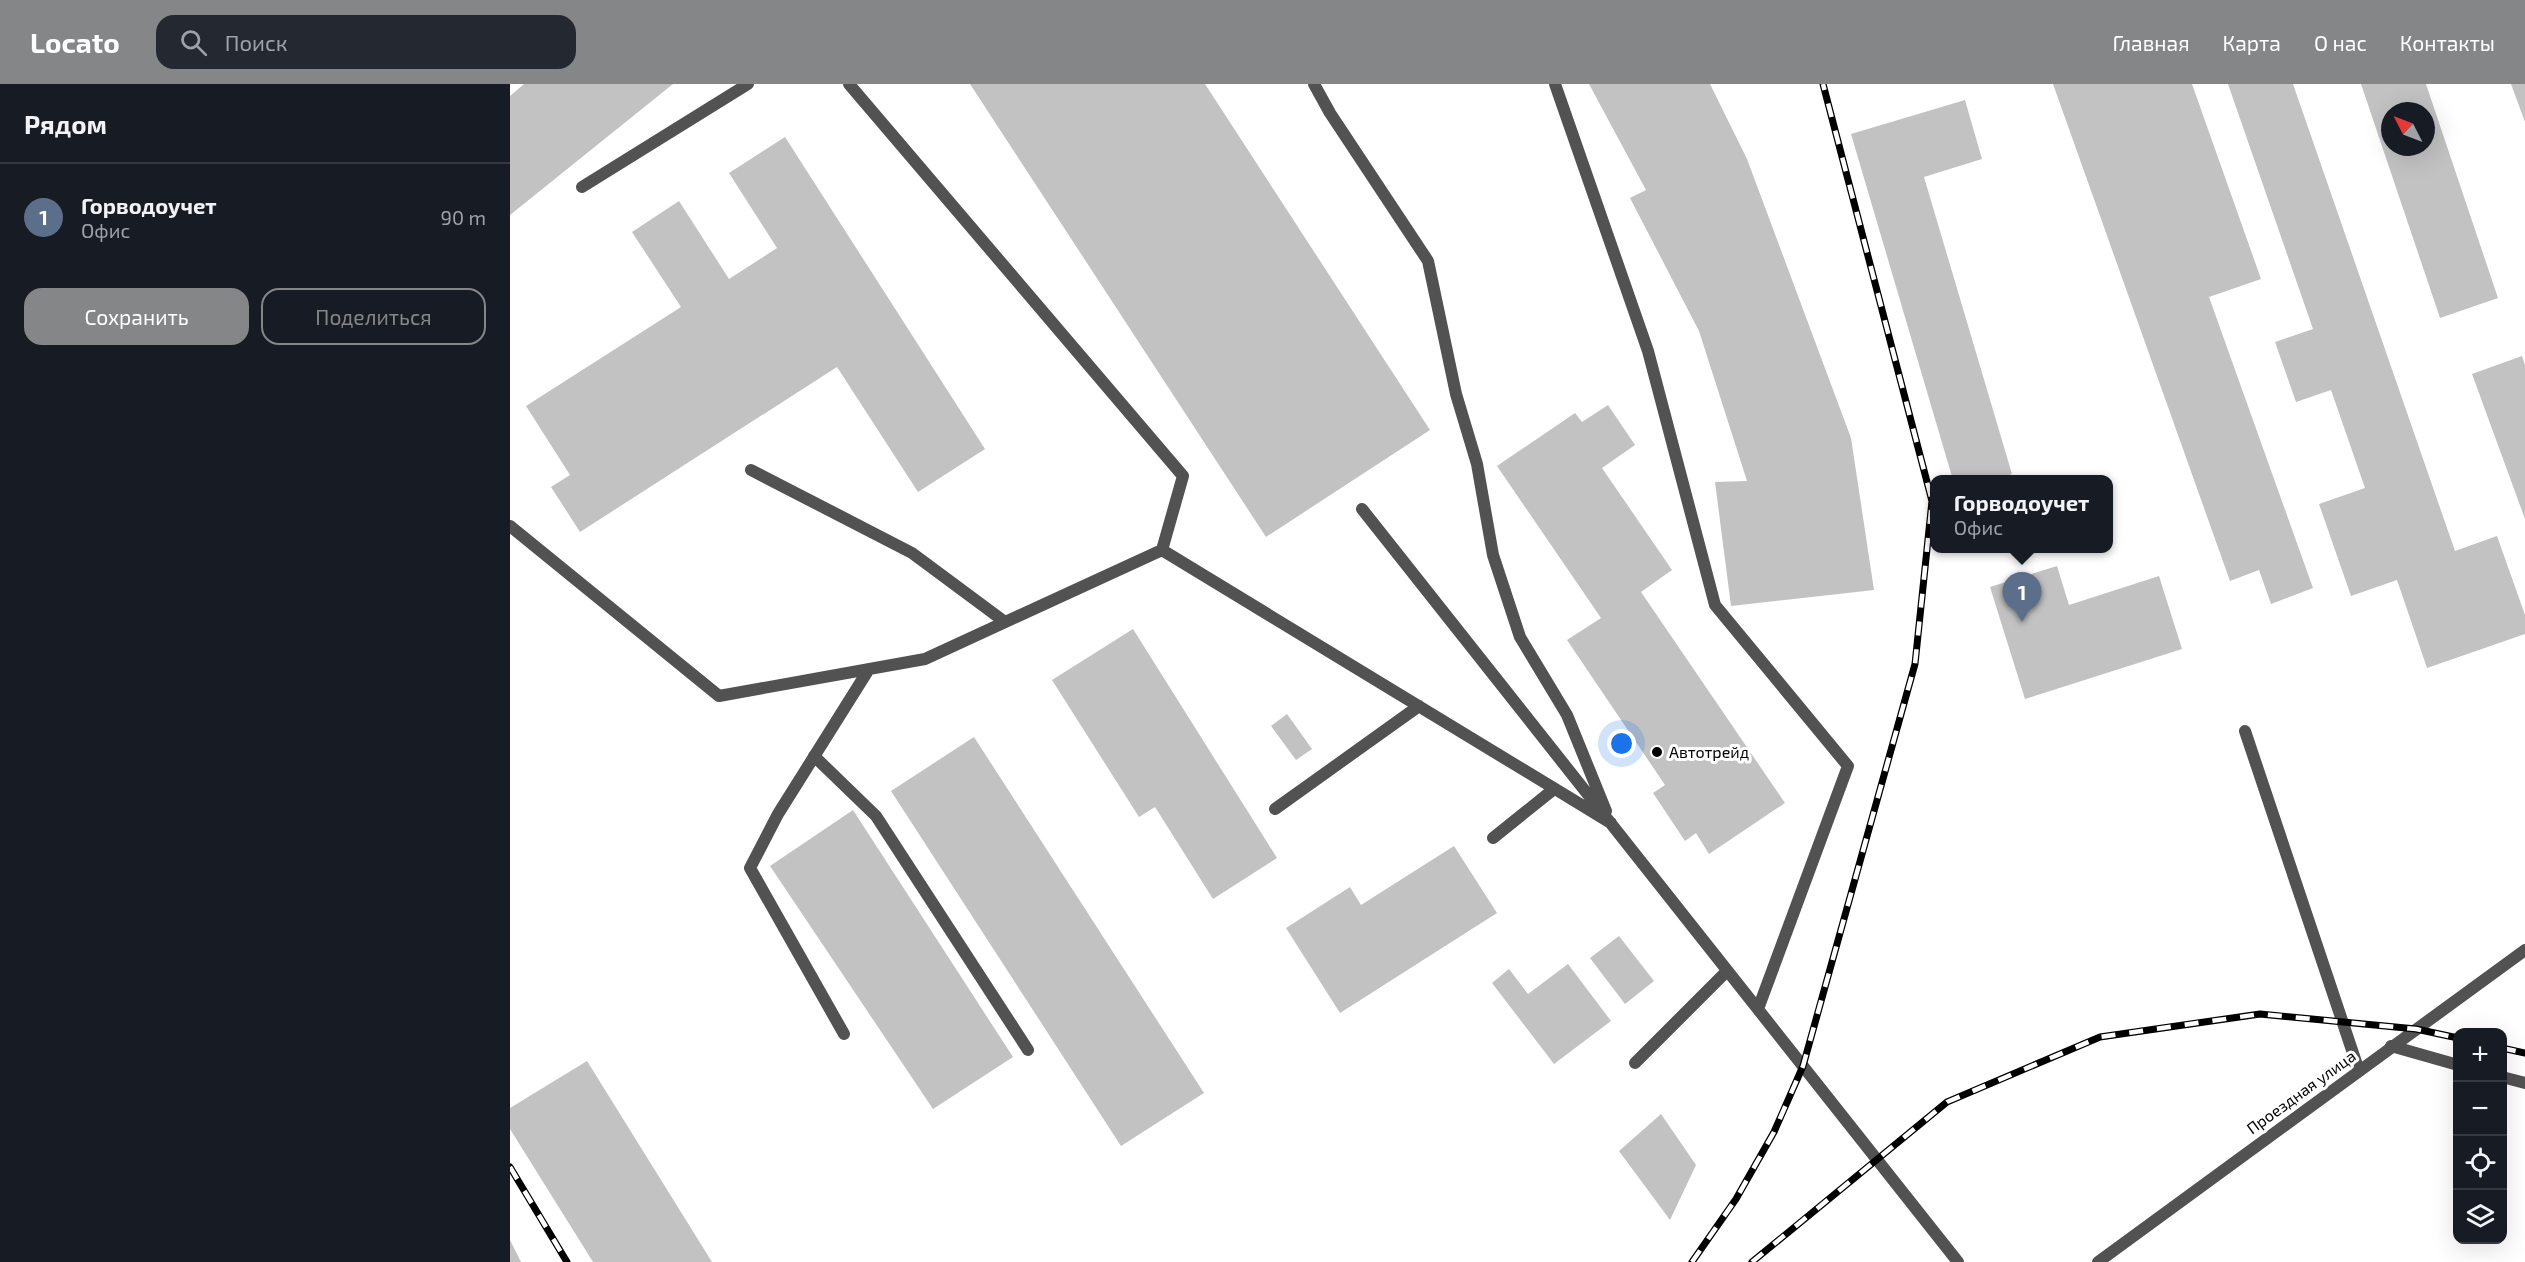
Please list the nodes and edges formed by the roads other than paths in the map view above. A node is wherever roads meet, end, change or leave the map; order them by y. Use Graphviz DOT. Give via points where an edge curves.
graph roads {
  1 [pos="748,84"];
  2 [pos="849,84"];
  3 [pos="1314,84"];
  4 [pos="1555,84"];
  5 [pos="582,187"];
  6 [pos="751,470"];
  7 [pos="1362,509"];
  8 [pos="510,526"];
  9 [pos="1162,550"];
  10 [pos="1005,622"];
  11 [pos="869,669"];
  12 [pos="1419,706"];
  13 [pos="2245,731"];
  14 [pos="814,756"];
  15 [pos="1554,789"];
  16 [pos="1275,809"];
  17 [pos="1611,824"];
  18 [pos="1493,838"];
  19 [pos="2525,950"];
  20 [pos="1728,971"];
  21 [pos="1758,1009"];
  22 [pos="844,1034"];
  23 [pos="2391,1046"];
  24 [pos="1028,1050"];
  25 [pos="1635,1063"];
  26 [pos="2453,1064"];
  27 [pos="2359,1071"];
  28 [pos="2507,1078"];
  29 [pos="2525,1083"];
  30 [pos="1958,1262"];
  31 [pos="2098,1262"];
  1 -- 5 [label="street"];
  2 -- 9 [label="street" via="1183,476"];
  3 -- 17 [label="street" via="1428,261 1456,394 1478,464 1493,555 1520,637 1568,715"];
  4 -- 21 [label="street" via="1648,351 1715,605 1848,766"];
  6 -- 10 [label="street" via="912,553"];
  7 -- 17 [label="street"];
  8 -- 11 [label="street" via="719,696"];
  9 -- 10 [label="street"];
  9 -- 12 [label="street"];
  10 -- 11 [label="street" via="925,659"];
  11 -- 14 [label="street"];
  12 -- 15 [label="street"];
  12 -- 16 [label="street"];
  13 -- 27 [label="street"];
  14 -- 22 [label="street" via="777,814 750,868"];
  14 -- 24 [label="street" via="876,816"];
  15 -- 17 [label="street"];
  15 -- 18 [label="street"];
  17 -- 20 [label="street"];
  19 -- 23 [label="street, Проездная улица"];
  20 -- 21 [label="street"];
  20 -- 25 [label="street"];
  21 -- 30 [label="street"];
  23 -- 26 [label="street"];
  23 -- 27 [label="street, Проездная улица"];
  27 -- 31 [label="street, Проездная улица"];
  28 -- 29 [label="street"];
}
